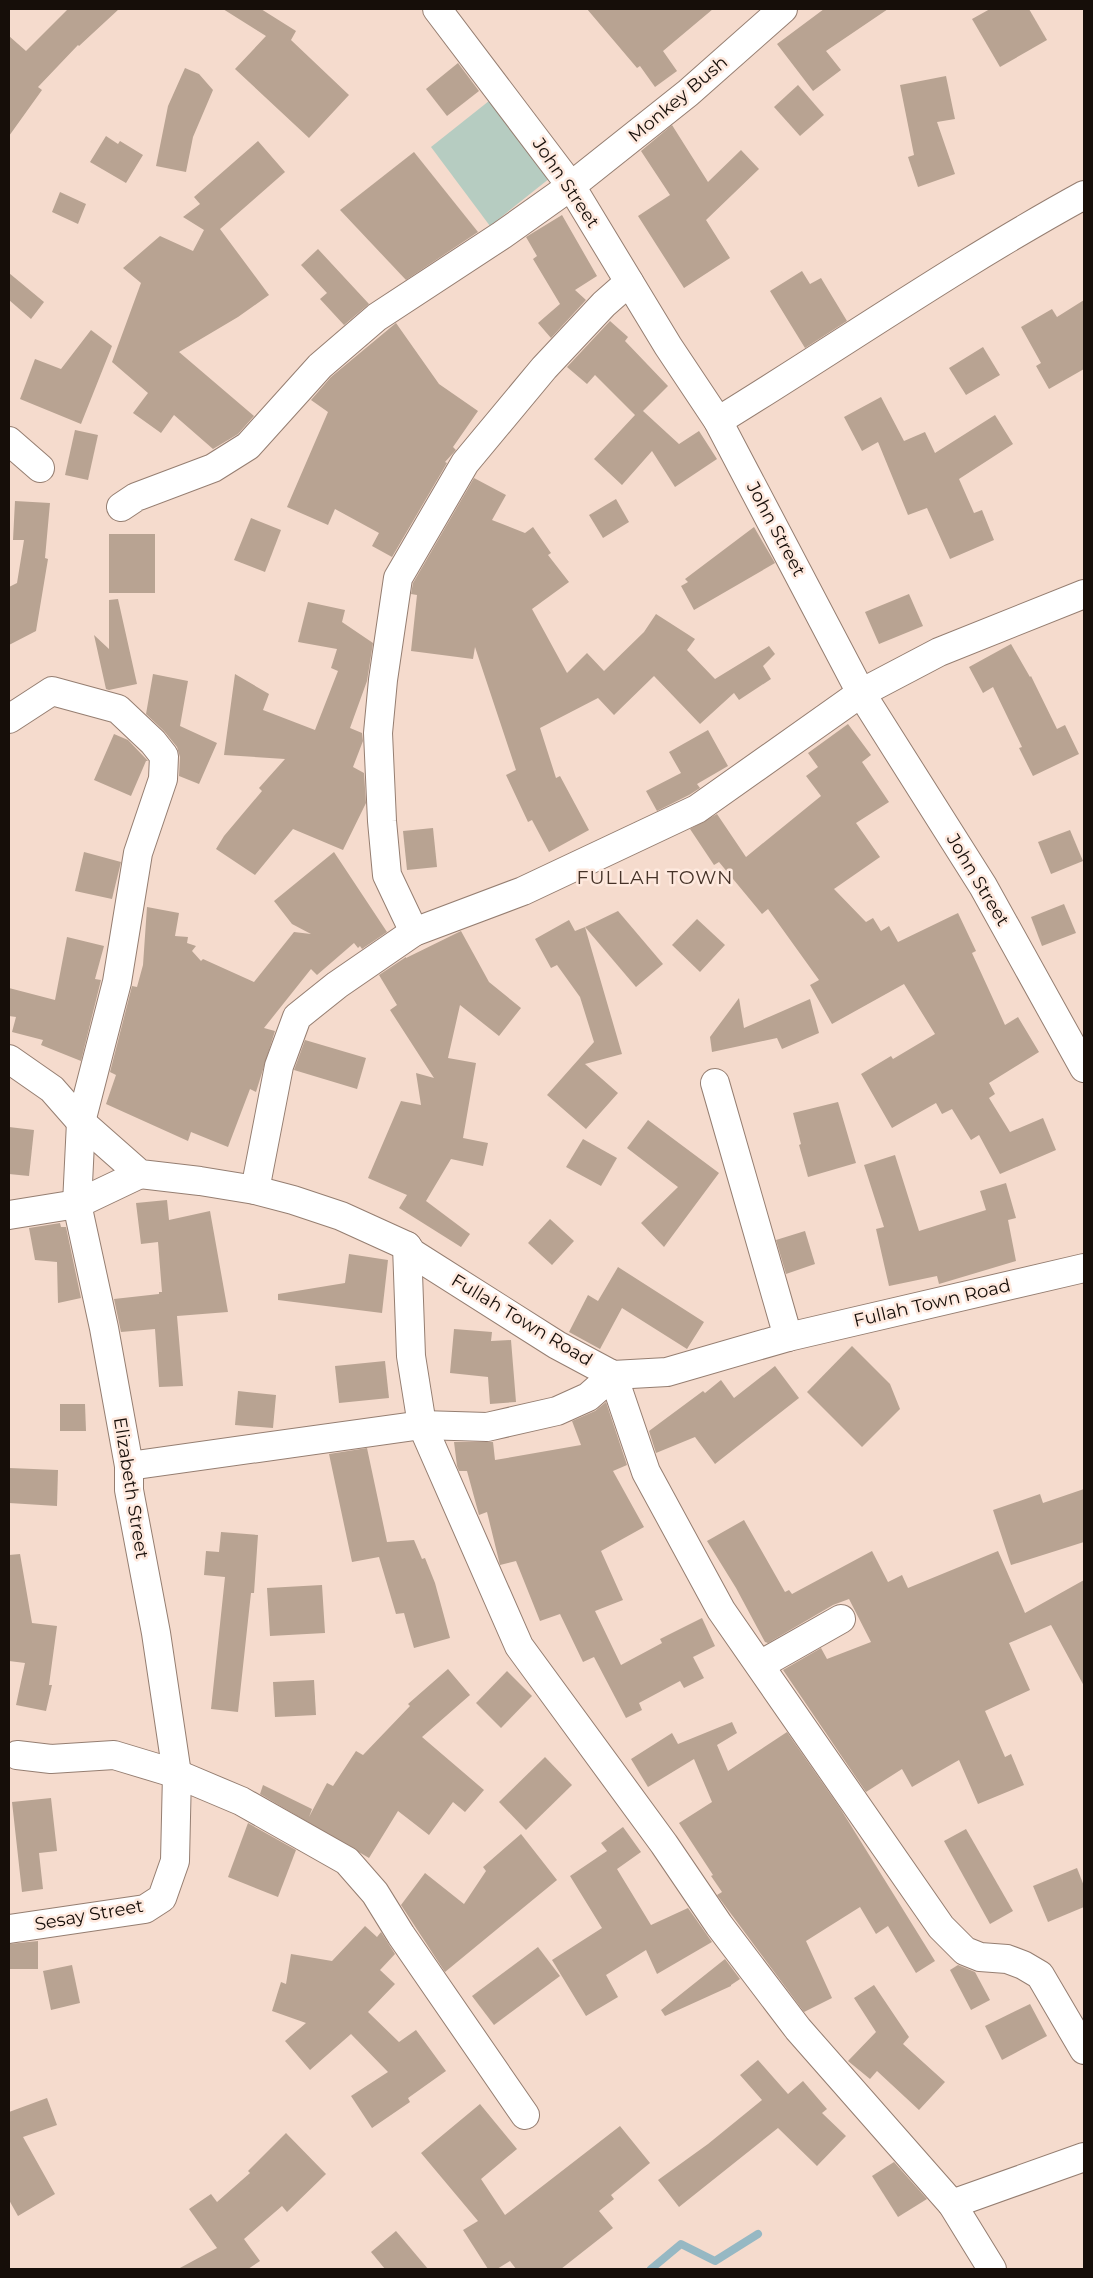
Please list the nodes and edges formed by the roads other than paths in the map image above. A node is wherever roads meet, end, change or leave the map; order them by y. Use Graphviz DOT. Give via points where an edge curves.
graph roads {
  1 [pos="437,9"];
  2 [pos="783,9"];
  3 [pos="571,186"];
  4 [pos="1084,195"];
  5 [pos="629,282"];
  6 [pos="718,421"];
  7 [pos="9,441"];
  8 [pos="40,468"];
  9 [pos="121,507"];
  10 [pos="1084,594"];
  11 [pos="861,693"];
  12 [pos="9,720"];
  13 [pos="414,932"];
  14 [pos="9,1059"];
  15 [pos="1084,1068"];
  16 [pos="715,1083"];
  17 [pos="81,1122"];
  18 [pos="140,1174"];
  19 [pos="255,1190"];
  20 [pos="77,1204"];
  21 [pos="9,1216"];
  22 [pos="407,1246"];
  23 [pos="1084,1268"];
  24 [pos="788,1336"];
  25 [pos="613,1375"];
  26 [pos="422,1425"];
  27 [pos="128,1466"];
  28 [pos="841,1619"];
  29 [pos="760,1665"];
  30 [pos="17,1755"];
  31 [pos="177,1774"];
  32 [pos="9,1929"];
  33 [pos="1084,2050"];
  34 [pos="525,2115"];
  35 [pos="1084,2157"];
  36 [pos="952,2204"];
  37 [pos="992,2269"];
  1 -- 3 [label="street, John Street"];
  2 -- 3 [label="street, Monkey Bush" via="688,93"];
  3 -- 5 [label="street, John Street"];
  3 -- 9 [label="street, Monkey Bush" via="377,317 320,366 248,446 213,468 136,497"];
  4 -- 6 [label="street" via="960,266"];
  5 -- 6 [label="street, John Street"];
  5 -- 13 [label="street" via="544,368 465,463 398,578 378,733 387,875"];
  6 -- 11 [label="street, John Street"];
  7 -- 8 [label="street"];
  10 -- 11 [label="street" via="939,652"];
  11 -- 13 [label="street" via="697,809 523,890"];
  11 -- 15 [label="street, John Street" via="983,886"];
  12 -- 17 [label="street, Elizabeth Street" via="52,691 118,709 164,756 163,779 138,853 117,982"];
  13 -- 19 [label="street" via="297,1017 279,1066"];
  14 -- 17 [label="street" via="52,1089"];
  16 -- 24 [label="street"];
  17 -- 18 [label="street"];
  17 -- 20 [label="street, Elizabeth Street"];
  18 -- 19 [label="street, Fullah Town Road"];
  18 -- 20 [label="street"];
  19 -- 22 [label="street, Fullah Town Road" via="341,1216"];
  20 -- 21 [label="street"];
  20 -- 27 [label="street, Elizabeth Street" via="104,1328"];
  22 -- 25 [label="street, Fullah Town Road" via="412,1253 557,1345"];
  22 -- 26 [label="street" via="411,1356"];
  23 -- 24 [label="street, Fullah Town Road"];
  24 -- 25 [label="street, Fullah Town Road" via="667,1372"];
  25 -- 26 [label="street" via="588,1397 557,1411 487,1427"];
  25 -- 29 [label="street" via="646,1472 721,1610"];
  26 -- 27 [label="street"];
  26 -- 36 [label="street" via="519,1646 798,2029"];
  27 -- 31 [label="street, Elizabeth Street" via="129,1490 156,1633"];
  28 -- 29 [label="street"];
  29 -- 33 [label="street" via="942,1927 965,1952 1007,1959 1040,1975"];
  30 -- 31 [label="street" via="51,1759 114,1755"];
  31 -- 32 [label="street, Sesay Street" via="175,1860 162,1898 145,1908"];
  31 -- 34 [label="street" via="241,1801 347,1861 375,1894"];
  35 -- 36 [label="street"];
  36 -- 37 [label="street"];
}
